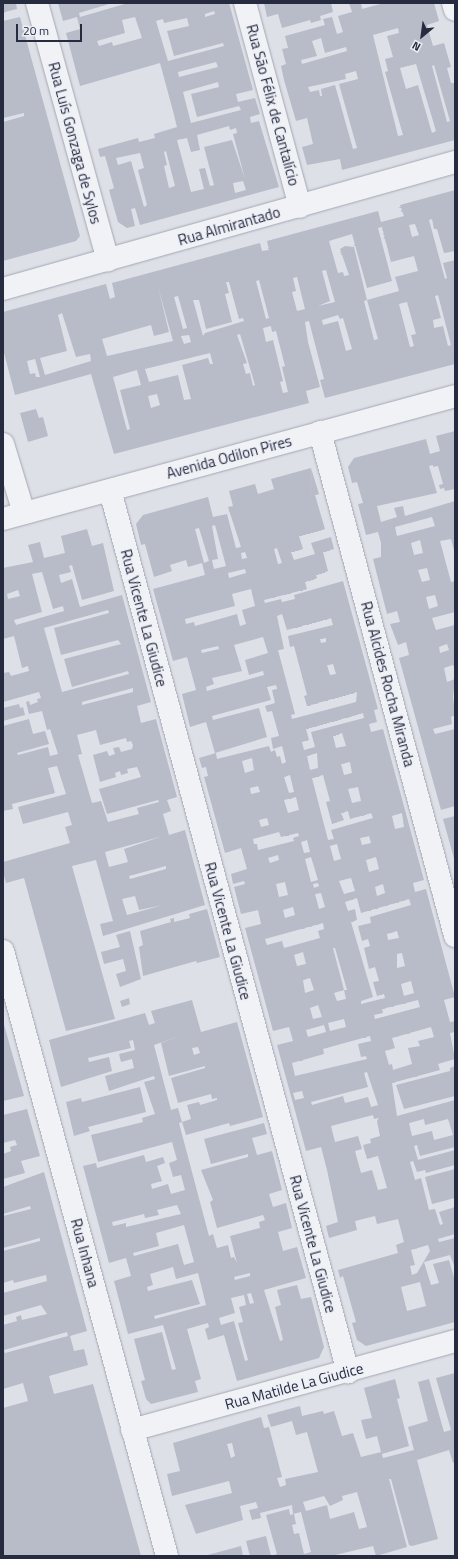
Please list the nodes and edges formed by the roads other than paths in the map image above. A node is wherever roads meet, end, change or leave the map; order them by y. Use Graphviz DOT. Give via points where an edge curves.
graph roads {
  1 [pos="37,3"];
  2 [pos="245,3"];
  3 [pos="453,3"];
  4 [pos="455,10"];
  5 [pos="455,162"];
  6 [pos="300,207"];
  7 [pos="108,260"];
  8 [pos="3,289"];
  9 [pos="455,396"];
  10 [pos="320,432"];
  11 [pos="3,444"];
  12 [pos="110,490"];
  13 [pos="24,513"];
  14 [pos="3,519"];
  15 [pos="455,936"];
  16 [pos="3,951"];
  17 [pos="455,1341"];
  18 [pos="348,1372"];
  19 [pos="132,1430"];
  20 [pos="167,1556"];
  1 -- 7 [label="street, Rua Luís Gonzaga de Sylos"];
  2 -- 6 [label="street, Rua São Félix de Cantalício"];
  3 -- 4 [label="street"];
  5 -- 6 [label="street, Rua Almirantado"];
  6 -- 7 [label="street, Rua Almirantado"];
  7 -- 8 [label="street, Rua Almirantado"];
  9 -- 10 [label="street, Avenida Odilon Pires"];
  10 -- 12 [label="street, Avenida Odilon Pires"];
  10 -- 15 [label="street, Rua Alcides Rocha Miranda"];
  11 -- 13 [label="street"];
  12 -- 13 [label="street, Avenida Odilon Pires"];
  12 -- 18 [label="street, Rua Vicente La Giudice"];
  13 -- 14 [label="street, Avenida Odilon Pires"];
  16 -- 19 [label="street, Rua Inhana"];
  17 -- 18 [label="street, Rua Matilde La Giudice"];
  18 -- 19 [label="street, Rua Matilde La Giudice"];
  19 -- 20 [label="street, Rua Inhana"];
}
